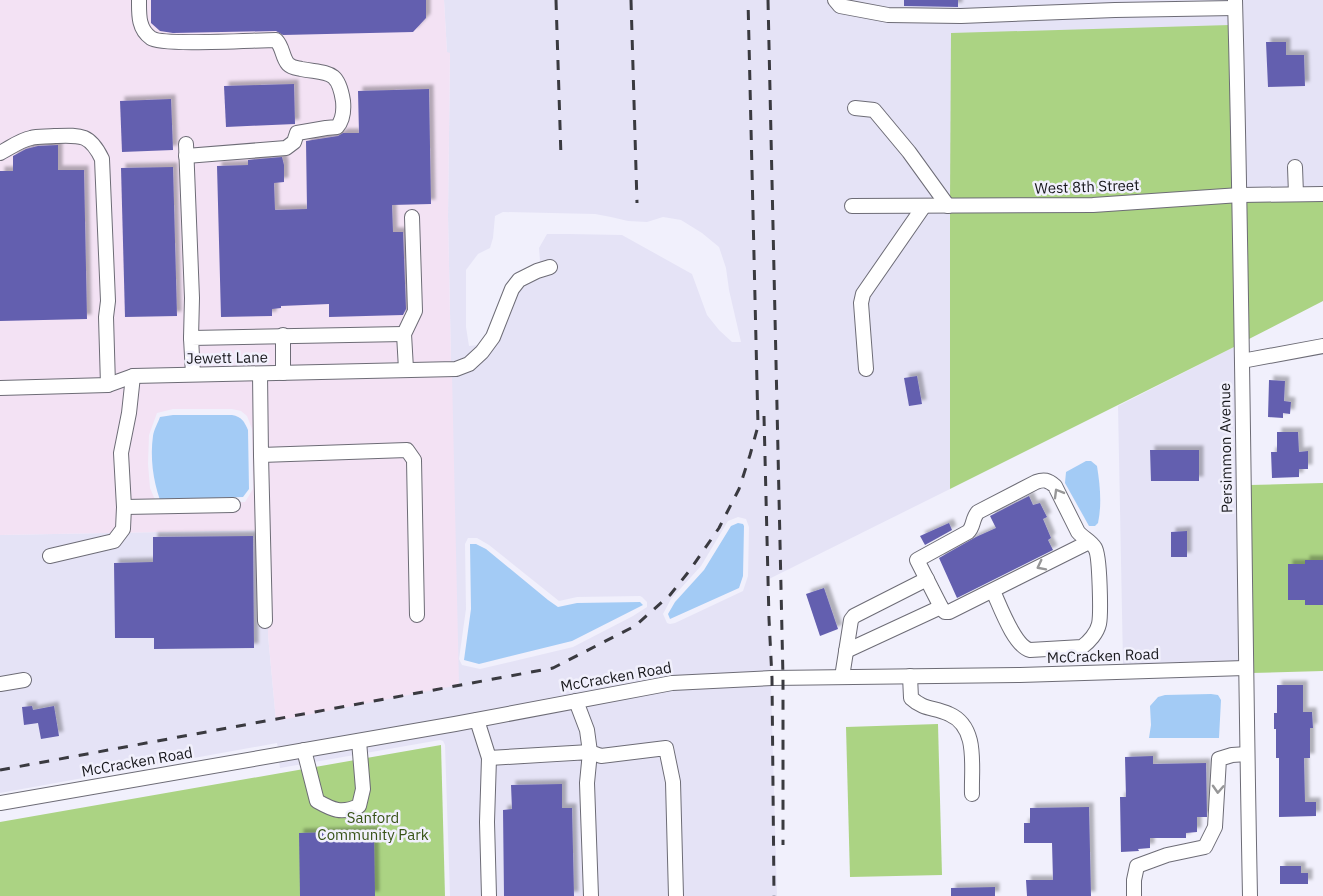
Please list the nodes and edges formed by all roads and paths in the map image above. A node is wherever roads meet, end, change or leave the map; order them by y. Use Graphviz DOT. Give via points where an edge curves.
graph roads {
  1 [pos="139,0"];
  2 [pos="835,0"];
  3 [pos="1235,4"];
  4 [pos="855,108"];
  5 [pos="0,153"];
  6 [pos="1295,167"];
  7 [pos="1296,194"];
  8 [pos="1323,194"];
  9 [pos="1240,195"];
  10 [pos="924,206"];
  11 [pos="948,206"];
  12 [pos="852,207"];
  13 [pos="412,217"];
  14 [pos="550,267"];
  15 [pos="404,334"];
  16 [pos="283,335"];
  17 [pos="191,338"];
  18 [pos="1323,346"];
  19 [pos="1242,362"];
  20 [pos="406,369"];
  21 [pos="866,369"];
  22 [pos="283,373"];
  23 [pos="193,374"];
  24 [pos="260,374"];
  25 [pos="133,376"];
  26 [pos="108,386"];
  27 [pos="0,388"];
  28 [pos="261,455"];
  29 [pos="233,505"];
  30 [pos="124,507"];
  31 [pos="1089,542"];
  32 [pos="50,556"];
  33 [pos="927,579"];
  34 [pos="993,591"];
  35 [pos="941,607"];
  36 [pos="417,615"];
  37 [pos="265,621"];
  38 [pos="1069,648"];
  39 [pos="846,651"];
  40 [pos="1245,668"];
  41 [pos="1069,673"];
  42 [pos="910,676"];
  43 [pos="842,677"];
  44 [pos="24,680"];
  45 [pos="0,684"];
  46 [pos="576,701"];
  47 [pos="477,720"];
  48 [pos="359,741"];
  49 [pos="304,750"];
  50 [pos="590,752"];
  51 [pos="1247,754"];
  52 [pos="489,758"];
  53 [pos="972,794"];
  54 [pos="0,803"];
  55 [pos="489,896"];
  56 [pos="591,896"];
  57 [pos="675,896"];
  58 [pos="1134,896"];
  59 [pos="1250,896"];
  1 -- 17 [label="street" via="143,30 152,39 276,40 293,68 335,77 343,100 343,114 337,127 297,133 286,148 186,150"];
  2 -- 3 [label="street" via="840,6 888,15 961,16"];
  3 -- 9 [label="street, Persimmon Avenue"];
  4 -- 11 [label="street" via="874,110"];
  5 -- 26 [label="street" via="30,138 75,135 97,148 102,159"];
  6 -- 7 [label="street"];
  7 -- 8 [label="street, West 8th Street"];
  7 -- 9 [label="street, West 8th Street"];
  9 -- 11 [label="street, West 8th Street" via="1093,205"];
  9 -- 19 [label="street, Persimmon Avenue"];
  10 -- 11 [label="street, West 8th Street"];
  10 -- 12 [label="street, West 8th Street"];
  10 -- 21 [label="street" via="863,294"];
  13 -- 15 [label="street" via="416,311"];
  14 -- 20 [label="street, Jewett Lane" via="519,280 493,337 470,364 456,369"];
  15 -- 16 [label="street"];
  15 -- 20 [label="street"];
  16 -- 17 [label="street"];
  16 -- 22 [label="street"];
  17 -- 23 [label="street"];
  18 -- 19 [label="street"];
  19 -- 40 [label="street, Persimmon Avenue"];
  20 -- 22 [label="street, Jewett Lane"];
  22 -- 24 [label="street, Jewett Lane"];
  23 -- 24 [label="street, Jewett Lane"];
  23 -- 25 [label="street, Jewett Lane"];
  24 -- 28 [label="street"];
  25 -- 26 [label="street, Jewett Lane"];
  25 -- 30 [label="street" via="121,453"];
  26 -- 27 [label="street, Jewett Lane"];
  28 -- 36 [label="street" via="407,450 414,460"];
  28 -- 37 [label="street"];
  29 -- 30 [label="street"];
  30 -- 32 [label="street" via="123,528 114,541"];
  31 -- 33 [label="street, one-way" via="1078,532 1055,486 1040,480 978,512 971,530 917,560"];
  31 -- 34 [label="street, one-way"];
  31 -- 38 [label="street" via="1099,559 1100,621 1085,644"];
  33 -- 35 [label="street"];
  33 -- 39 [label="street" via="854,616"];
  34 -- 35 [label="street" via="949,612"];
  34 -- 38 [label="street" via="1025,648"];
  35 -- 39 [label="street"];
  38 -- 41 [label="street"];
  39 -- 43 [label="street"];
  40 -- 41 [label="street, McCracken Road"];
  40 -- 51 [label="street, Persimmon Avenue"];
  41 -- 42 [label="street, McCracken Road"];
  42 -- 43 [label="street, McCracken Road"];
  42 -- 53 [label="street" via="911,698 919,705 958,719 967,730 971,742"];
  43 -- 46 [label="street, McCracken Road" via="672,683"];
  44 -- 45 [label="street"];
  46 -- 47 [label="street, McCracken Road"];
  46 -- 50 [label="street"];
  47 -- 48 [label="street, McCracken Road"];
  47 -- 52 [label="street"];
  48 -- 49 [label="street, McCracken Road"];
  48 -- 49 [label="street" via="363,789 359,806 352,809 333,810 317,801"];
  49 -- 54 [label="street, McCracken Road"];
  50 -- 52 [label="street"];
  50 -- 56 [label="street" via="587,783"];
  50 -- 57 [label="street" via="601,756 666,748 673,782"];
  51 -- 58 [label="street, one-way" via="1219,759 1215,827 1205,847 1137,866"];
  51 -- 59 [label="street, Persimmon Avenue"];
  52 -- 55 [label="street"];
}
